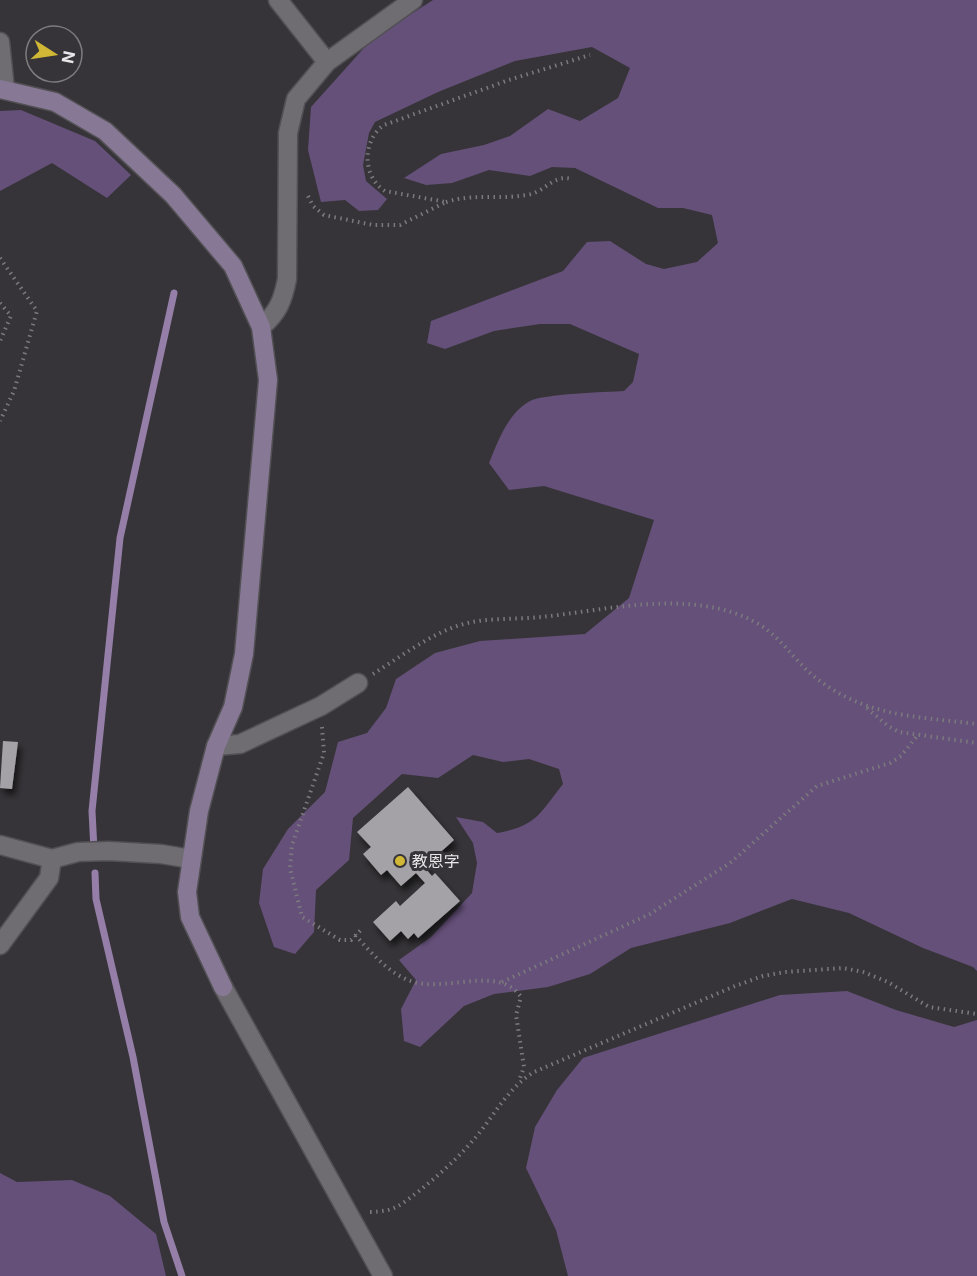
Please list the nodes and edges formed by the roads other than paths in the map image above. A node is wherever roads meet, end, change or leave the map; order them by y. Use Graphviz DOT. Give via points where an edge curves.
graph roads {
  1 [pos="278,0"];
  2 [pos="413,0"];
  3 [pos="0,42"];
  4 [pos="327,62"];
  5 [pos="3,89"];
  6 [pos="261,327"];
  7 [pos="358,683"];
  8 [pos="216,746"];
  9 [pos="0,844"];
  10 [pos="52,858"];
  11 [pos="191,859"];
  12 [pos="0,945"];
  13 [pos="384,1276"];
  1 -- 4 [label="street"];
  2 -- 4 [label="street"];
  3 -- 5 [label="street"];
  4 -- 6 [label="street" via="296,99 288,133 283,300 275,316"];
  5 -- 6 [label="street" via="54,102 105,131 173,195 233,266"];
  6 -- 8 [label="street" via="268,380 244,654 233,707"];
  7 -- 8 [label="street" via="321,706 240,744"];
  8 -- 11 [label="street"];
  9 -- 10 [label="street"];
  10 -- 11 [label="street" via="108,851"];
  10 -- 12 [label="street" via="49,878"];
  11 -- 13 [label="street" via="187,892 190,917 224,987"];
}
